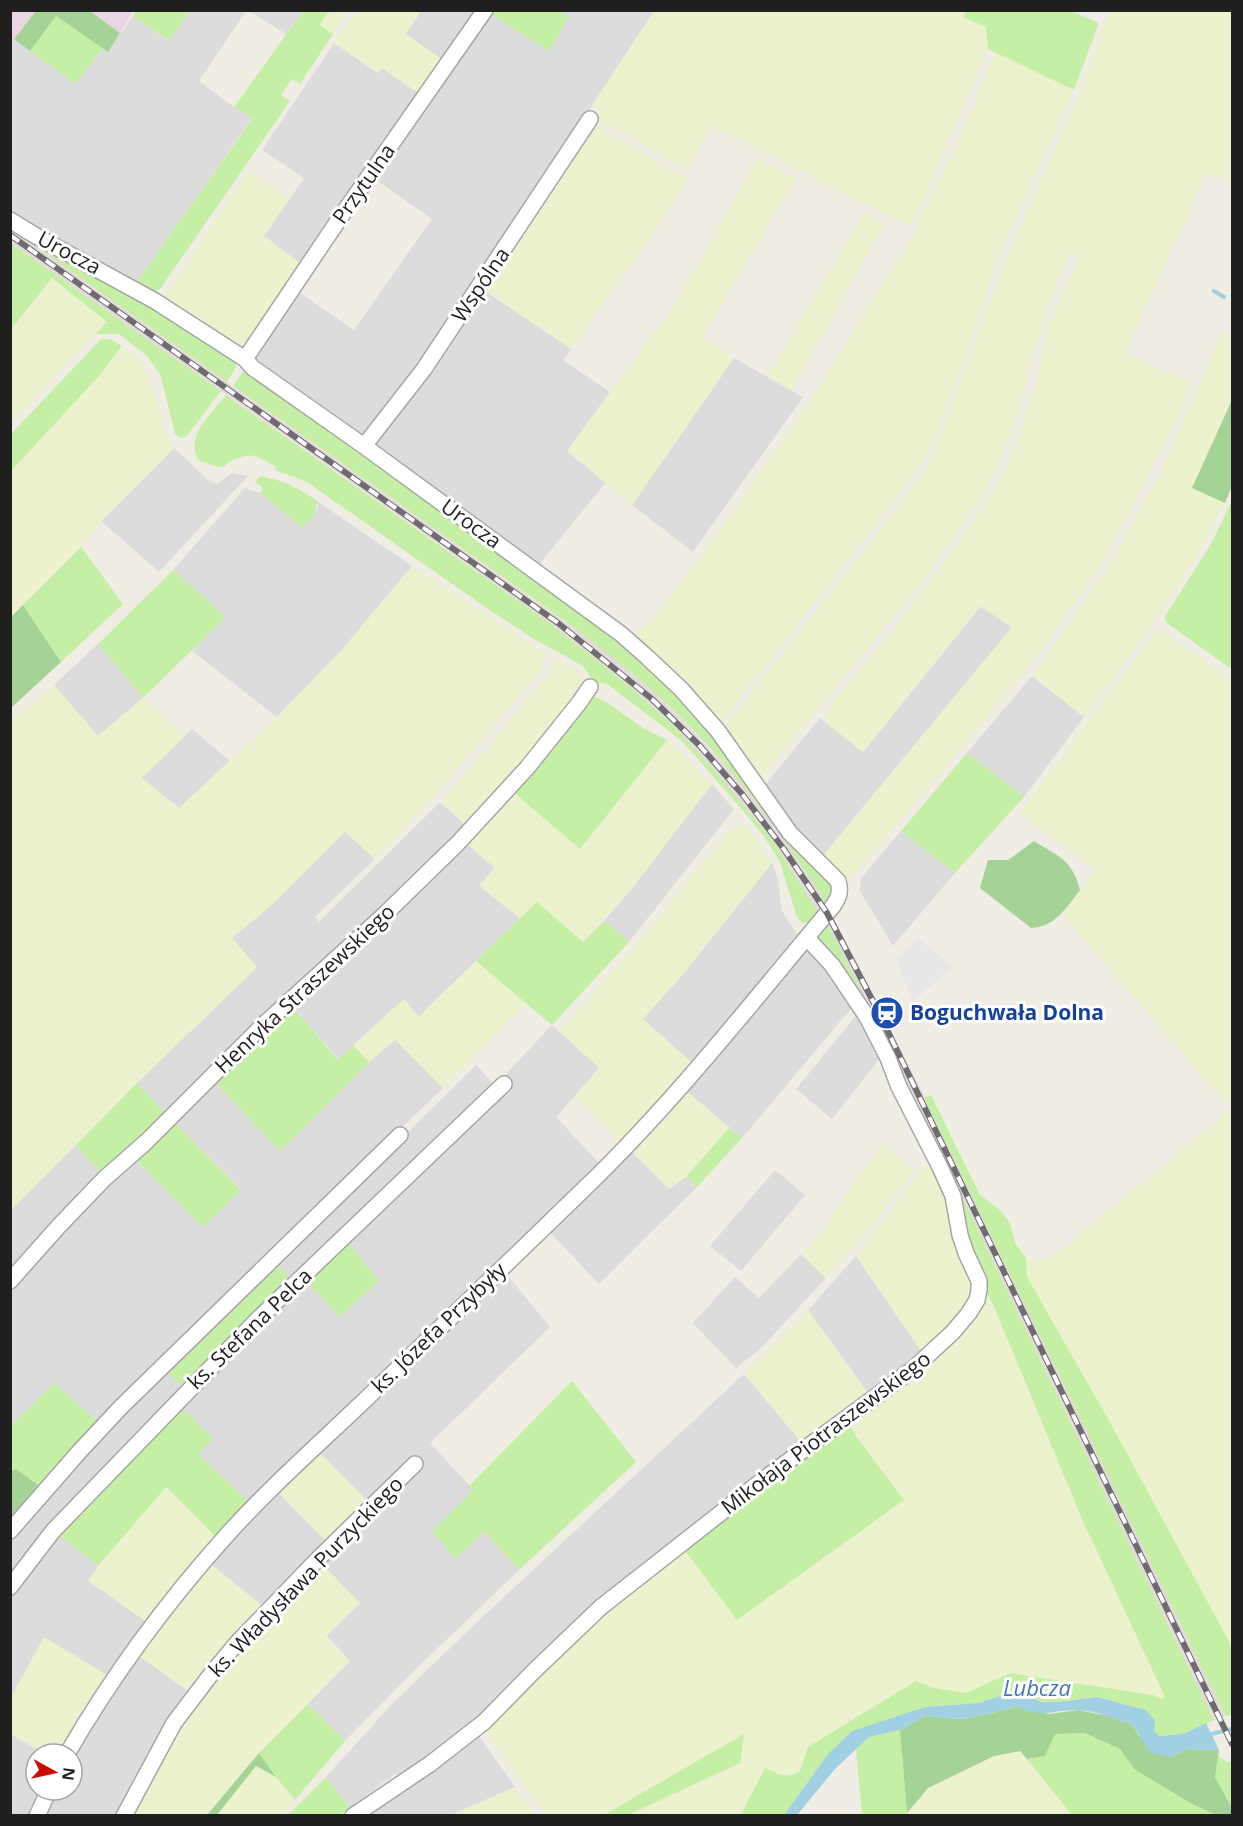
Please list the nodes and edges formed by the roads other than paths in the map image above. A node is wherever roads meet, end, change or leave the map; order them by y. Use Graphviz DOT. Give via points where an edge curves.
graph roads {
  1 [pos="485,10"];
  2 [pos="590,119"];
  3 [pos="10,220"];
  4 [pos="244,359"];
  5 [pos="364,446"];
  6 [pos="590,687"];
  7 [pos="827,914"];
  8 [pos="807,938"];
  9 [pos="504,1084"];
  10 [pos="400,1135"];
  11 [pos="10,1281"];
  12 [pos="416,1464"];
  13 [pos="10,1530"];
  14 [pos="10,1587"];
  15 [pos="74,1742"];
  16 [pos="124,1815"];
  17 [pos="352,1815"];
  1 -- 4 [label="street, Przytulna"];
  2 -- 5 [label="street, Wspólna" via="430,360"];
  3 -- 4 [label="street, Urocza" via="155,301"];
  4 -- 5 [label="street, Urocza"];
  5 -- 7 [label="street, Urocza" via="621,634 681,689 718,731 790,833 838,881 838,898"];
  6 -- 11 [label="street, Henryka Straszewskiego" via="527,768 458,843 104,1179"];
  7 -- 8 [label="street, ks. Józefa Przybyły"];
  8 -- 15 [label="street, ks. Józefa Przybyły" via="655,1117 228,1534 135,1648"];
  8 -- 17 [label="street, Mikołaja Piotraszewskiego" via="832,965 867,1017 940,1167 952,1196 966,1253 979,1281 977,1300 953,1332 913,1369 601,1607 484,1722 430,1764"];
  9 -- 14 [label="street, ks. Stefana Pelca" via="243,1335 52,1531"];
  10 -- 13 [label="street, ks. Stefana Pelca" via="121,1407"];
  12 -- 16 [label="street, ks. Władysława Purzyckiego" via="316,1560 212,1673 174,1723"];
}
